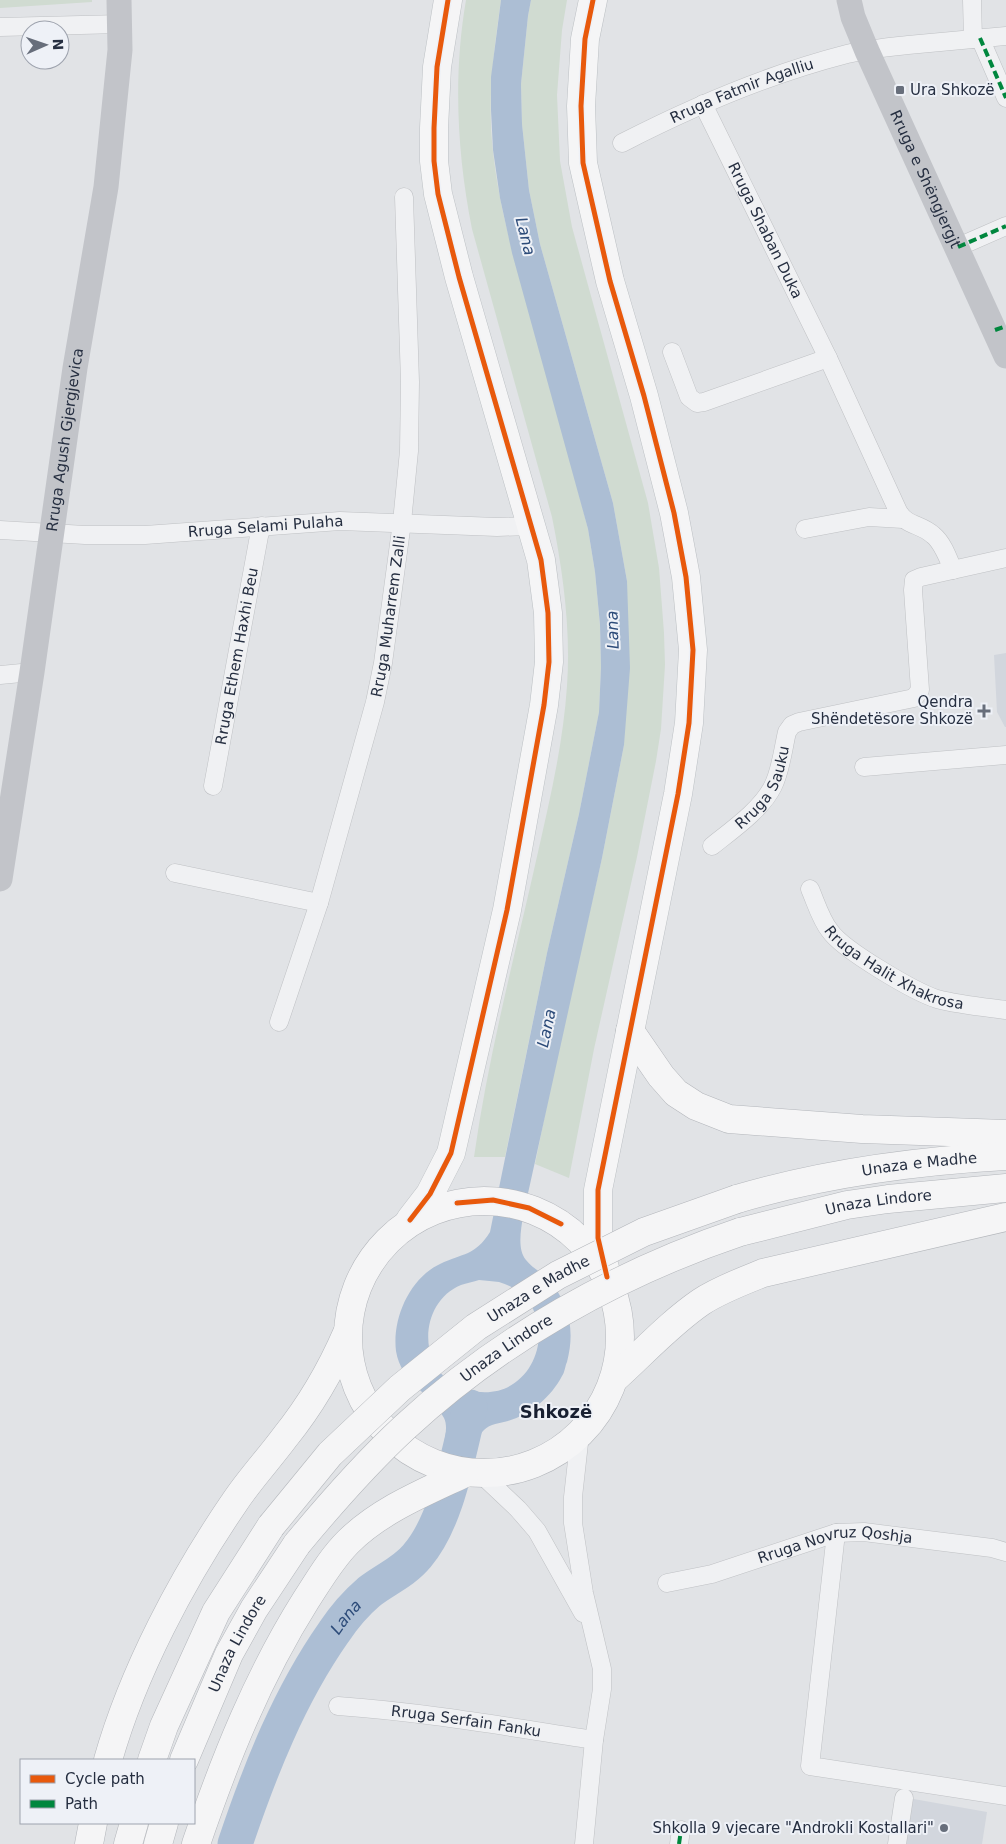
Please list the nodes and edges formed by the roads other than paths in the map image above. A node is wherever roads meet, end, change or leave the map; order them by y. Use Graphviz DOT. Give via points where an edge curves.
graph roads {
  1 [pos="448,0"];
  2 [pos="593,0"];
  3 [pos="849,0"];
  4 [pos="972,0"];
  5 [pos="120,12"];
  6 [pos="0,27"];
  7 [pos="1006,36"];
  8 [pos="977,39"];
  9 [pos="867,50"];
  10 [pos="1006,98"];
  11 [pos="703,104"];
  12 [pos="622,143"];
  13 [pos="404,197"];
  14 [pos="1006,226"];
  15 [pos="958,247"];
  16 [pos="1000,328"];
  17 [pos="672,352"];
  18 [pos="1006,356"];
  19 [pos="828,358"];
  20 [pos="903,520"];
  21 [pos="402,522"];
  22 [pos="262,526"];
  23 [pos="531,526"];
  24 [pos="805,529"];
  25 [pos="0,530"];
  26 [pos="51,534"];
  27 [pos="1006,558"];
  28 [pos="953,570"];
  29 [pos="32,672"];
  30 [pos="0,675"];
  31 [pos="1006,755"];
  32 [pos="864,767"];
  33 [pos="213,786"];
  34 [pos="712,846"];
  35 [pos="175,873"];
  36 [pos="0,879"];
  37 [pos="810,889"];
  38 [pos="319,902"];
  39 [pos="1006,1010"];
  40 [pos="279,1022"];
  41 [pos="630,1030"];
  42 [pos="1006,1134"];
  43 [pos="1006,1156"];
  44 [pos="1006,1188"];
  45 [pos="1006,1217"];
  46 [pos="410,1220"];
  47 [pos="607,1277"];
  48 [pos="347,1332"];
  49 [pos="614,1380"];
  50 [pos="580,1434"];
  51 [pos="473,1474"];
  52 [pos="836,1534"];
  53 [pos="1006,1552"];
  54 [pos="667,1582"];
  55 [pos="216,1612"];
  56 [pos="591,1627"];
  57 [pos="338,1706"];
  58 [pos="594,1740"];
  59 [pos="108,1759"];
  60 [pos="152,1759"];
  61 [pos="184,1759"];
  62 [pos="1006,1796"];
  63 [pos="904,1798"];
  64 [pos="93,1824"];
  65 [pos="134,1824"];
  66 [pos="164,1824"];
  67 [pos="90,1844"];
  68 [pos="128,1844"];
  69 [pos="158,1844"];
  70 [pos="196,1844"];
  71 [pos="584,1844"];
  72 [pos="896,1844"];
  1 -- 23 [label="main road" via="437,67 434,161 438,194"];
  2 -- 41 [label="main road" via="585,40 581,106 583,163 610,281 674,513 686,577 693,650 689,723 678,794"];
  3 -- 9 [label="main road, Rruga e Shëngjergjt"];
  4 -- 8 [label="street"];
  5 -- 6 [label="street"];
  5 -- 26 [label="main road, Rruga Agush Gjergjevica" via="116,94 106,187"];
  7 -- 8 [label="street, Rruga Fatmir Agalliu"];
  8 -- 9 [label="street, Rruga Fatmir Agalliu"];
  8 -- 10 [label="street"];
  9 -- 11 [label="street, Rruga Fatmir Agalliu" via="770,78"];
  9 -- 15 [label="main road, Rruga e Shëngjergjt"];
  11 -- 12 [label="street, Rruga Fatmir Agalliu"];
  11 -- 19 [label="street, Rruga Shaban Duka"];
  13 -- 21 [label="street, Rruga Muharrem Zalli" via="410,382 409,451"];
  14 -- 15 [label="street"];
  15 -- 16 [label="main road, Rruga e Shëngjergjt"];
  16 -- 18 [label="main road, Rruga e Shëngjergjt"];
  17 -- 19 [label="street" via="689,396 697,403"];
  19 -- 20 [label="street, Rruga Shaban Duka"];
  20 -- 24 [label="street" via="869,518"];
  20 -- 28 [label="street" via="934,535"];
  21 -- 22 [label="street, Rruga Selami Pulaha" via="340,521"];
  21 -- 23 [label="street, Rruga Selami Pulaha"];
  21 -- 38 [label="street, Rruga Muharrem Zalli" via="375,702"];
  22 -- 26 [label="street, Rruga Selami Pulaha" via="145,535"];
  22 -- 33 [label="street, Rruga Ethem Haxhi Beu"];
  23 -- 46 [label="main road" via="541,560 548,613 549,662 544,705 507,910 452,1153 430,1194"];
  25 -- 26 [label="street, Rruga Selami Pulaha"];
  26 -- 29 [label="main road, Rruga Agush Gjergjevica"];
  27 -- 28 [label="street, Rruga Sauku"];
  28 -- 34 [label="street, Rruga Sauku" via="914,580 920,690 914,698 792,725 767,797"];
  29 -- 30 [label="street"];
  29 -- 36 [label="main road, Rruga Agush Gjergjevica"];
  31 -- 32 [label="street"];
  35 -- 38 [label="street"];
  37 -- 39 [label="street, Rruga Halit Xhakrosa" via="830,932 853,952 908,986 936,998"];
  38 -- 40 [label="street, Rruga Muharrem Zalli"];
  41 -- 42 [label="main road" via="661,1076 676,1092 696,1106 729,1119 862,1129"];
  41 -- 47 [label="main road" via="598,1190 598,1238"];
  43 -- 55 [label="main road, Unaza e Madhe, bridge" via="877,1168 737,1199 644,1232 558,1275 476,1327 400,1388 330,1454 271,1526"];
  44 -- 61 [label="main road, Unaza Lindore, bridge" via="847,1205 740,1232 670,1257 602,1290 488,1359 403,1428 297,1544 254,1608 229,1654"];
  45 -- 49 [label="main road" via="744,1280 702,1302"];
  46 -- 47 [label="main road" via="457,1202 493,1200 529,1208 561,1224 587,1248"];
  46 -- 48 [label="main road" via="392,1235 369,1263 354,1296"];
  47 -- 49 [label="main road" via="618,1310 620,1345"];
  48 -- 51 [label="main road" via="351,1369 364,1403 385,1432 414,1455 432,1464"];
  48 -- 59 [label="main road" via="325,1378 286,1437 234,1502 190,1573 136,1682"];
  49 -- 50 [label="main road" via="599,1411"];
  50 -- 51 [label="main road" via="548,1458 515,1471"];
  50 -- 56 [label="street" via="573,1523"];
  51 -- 56 [label="street" via="518,1509 537,1531"];
  51 -- 70 [label="main road" via="424,1492 377,1520 349,1541 331,1560 256,1688"];
  52 -- 53 [label="street, Rruga Novruz Qoshja" via="864,1532"];
  52 -- 54 [label="street, Rruga Novruz Qoshja" via="712,1574"];
  52 -- 62 [label="street" via="810,1766"];
  55 -- 60 [label="main road, Unaza Lindore"];
  56 -- 58 [label="street" via="602,1669"];
  57 -- 58 [label="street, Rruga Serfain Fanku"];
  58 -- 71 [label="street"];
  63 -- 72 [label="street"];
  64 -- 67 [label="main road"];
  65 -- 68 [label="main road"];
  66 -- 69 [label="main road"];
}
